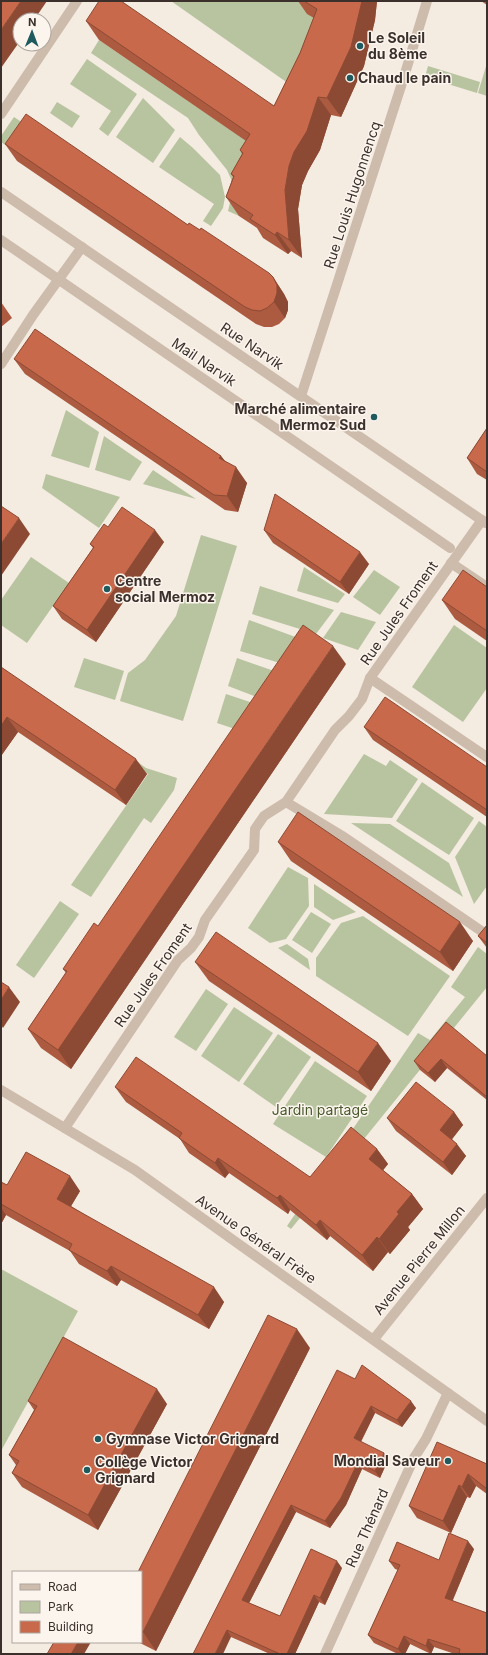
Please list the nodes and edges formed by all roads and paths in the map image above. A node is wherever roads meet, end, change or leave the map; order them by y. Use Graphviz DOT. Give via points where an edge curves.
graph roads {
  1 [pos="78,1"];
  2 [pos="427,1"];
  3 [pos="1,114"];
  4 [pos="1,192"];
  5 [pos="1,240"];
  6 [pos="82,246"];
  7 [pos="59,280"];
  8 [pos="1,364"];
  9 [pos="301,396"];
  10 [pos="484,522"];
  11 [pos="450,548"];
  12 [pos="451,563"];
  13 [pos="487,587"];
  14 [pos="370,678"];
  15 [pos="487,757"];
  16 [pos="286,802"];
  17 [pos="487,935"];
  18 [pos="1,1090"];
  19 [pos="65,1128"];
  20 [pos="487,1198"];
  21 [pos="374,1339"];
  22 [pos="448,1393"];
  23 [pos="487,1422"];
  24 [pos="325,1654"];
  1 -- 3 [label="street"];
  2 -- 9 [label="street, Rue Louis Hugonnencq"];
  4 -- 6 [label="street, Rue Narvik"];
  5 -- 7 [label="street, Mail Narvik"];
  6 -- 7 [label="street"];
  6 -- 9 [label="street, Rue Narvik"];
  7 -- 8 [label="street" via="33,314"];
  7 -- 11 [label="street, Mail Narvik"];
  9 -- 10 [label="street, Rue Narvik"];
  10 -- 12 [label="street, Rue Jules Froment"];
  12 -- 13 [label="street, Rue Jules Froment"];
  12 -- 14 [label="street, Rue Jules Froment"];
  14 -- 15 [label="street, Rue Jules Froment"];
  14 -- 16 [label="street, Rue Jules Froment" via="362,699 335,730"];
  16 -- 17 [label="street" via="344,837"];
  16 -- 19 [label="street, Rue Jules Froment" via="264,816 255,829 254,850 205,920 191,948 178,960"];
  18 -- 19 [label="street, Avenue Général Frère"];
  19 -- 21 [label="street, Avenue Général Frère" via="135,1170"];
  20 -- 21 [label="street, Avenue Pierre Millon"];
  21 -- 22 [label="street, Avenue Général Frère"];
  22 -- 23 [label="street, Avenue Général Frère"];
  22 -- 24 [label="street, Rue Thénard" via="414,1458"];
}
